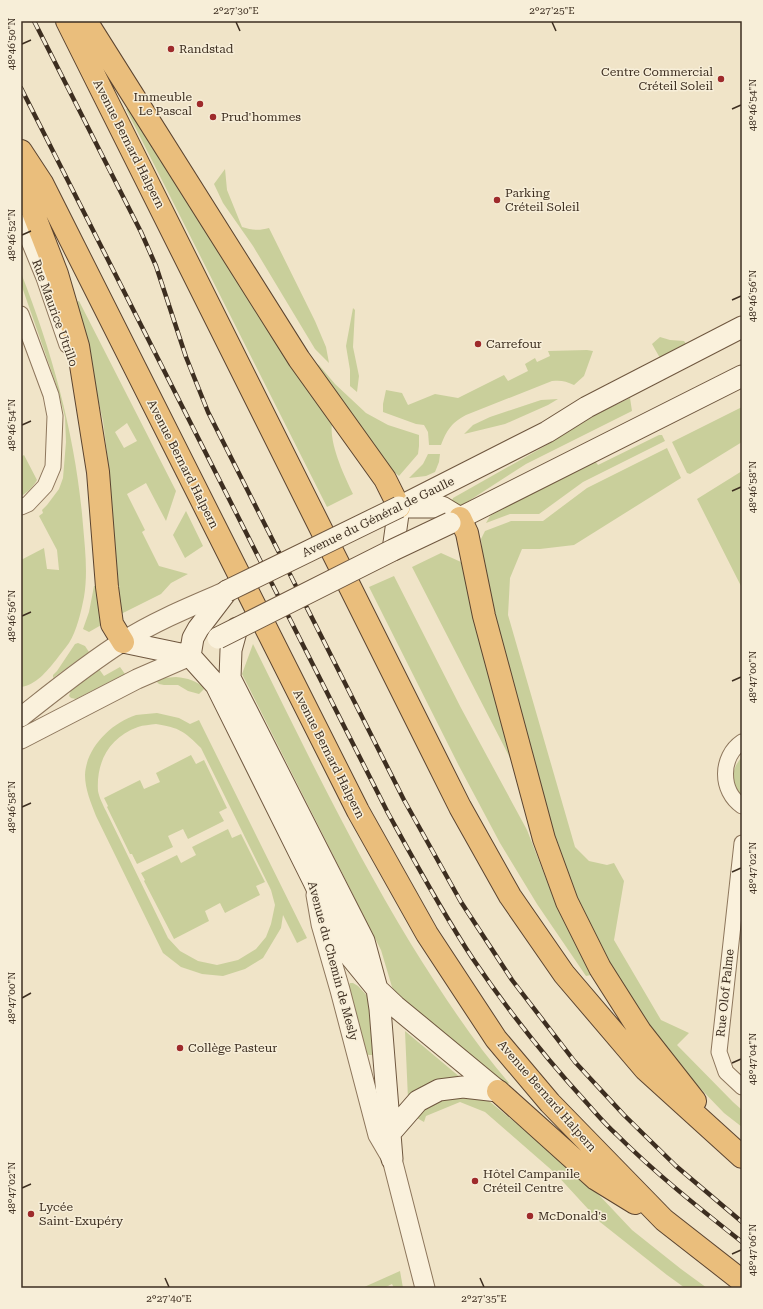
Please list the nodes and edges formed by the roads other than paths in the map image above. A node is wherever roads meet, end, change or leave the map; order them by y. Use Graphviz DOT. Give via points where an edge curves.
graph roads {
  1 [pos="67,21"];
  2 [pos="86,21"];
  3 [pos="21,151"];
  4 [pos="21,181"];
  5 [pos="21,222"];
  6 [pos="21,314"];
  7 [pos="742,327"];
  8 [pos="742,376"];
  9 [pos="88,404"];
  10 [pos="21,507"];
  11 [pos="399,507"];
  12 [pos="447,509"];
  13 [pos="393,550"];
  14 [pos="227,591"];
  15 [pos="122,642"];
  16 [pos="224,644"];
  17 [pos="190,656"];
  18 [pos="21,717"];
  19 [pos="21,739"];
  20 [pos="742,742"];
  21 [pos="742,806"];
  22 [pos="742,843"];
  23 [pos="314,882"];
  24 [pos="377,989"];
  25 [pos="742,1087"];
  26 [pos="498,1091"];
  27 [pos="391,1132"];
  28 [pos="742,1157"];
  29 [pos="392,1159"];
  30 [pos="664,1220"];
  31 [pos="742,1281"];
  32 [pos="425,1288"];
  1 -- 28 [label="highway, Avenue Bernard Halpern" via="456,801 510,896 564,974 645,1070"];
  2 -- 11 [label="highway" via="299,359 385,479"];
  3 -- 30 [label="highway, Avenue Bernard Halpern" via="42,183 358,811 427,934 496,1038 550,1104"];
  4 -- 9 [label="highway" via="57,274 78,346"];
  5 -- 9 [label="street, Rue Maurice Utrillo" via="44,278"];
  6 -- 10 [label="street" via="51,395 55,416 53,467 46,486 28,504"];
  7 -- 12 [label="main road, Avenue du Général de Gaulle" via="599,400 547,432"];
  8 -- 12 [label="main road, Avenue du Général de Gaulle"];
  9 -- 15 [label="highway" via="98,472 112,624"];
  11 -- 12 [label="main road, Avenue du Général de Gaulle"];
  11 -- 13 [label="main road"];
  11 -- 14 [label="main road, Avenue du Général de Gaulle, bridge"];
  12 -- 13 [label="main road, Avenue du Général de Gaulle, bridge"];
  12 -- 28 [label="highway" via="467,533 484,616 544,839 567,902 600,968 640,1030"];
  13 -- 16 [label="main road, Avenue du Général de Gaulle, bridge" via="238,628"];
  14 -- 15 [label="street, Avenue du Général de Gaulle" via="166,618"];
  14 -- 17 [label="main road" via="198,629 193,638"];
  15 -- 17 [label="main road"];
  15 -- 18 [label="street, Avenue du Général de Gaulle"];
  16 -- 17 [label="main road, Avenue du Général de Gaulle"];
  16 -- 24 [label="main road" via="230,678 364,941"];
  17 -- 19 [label="street, Avenue du Général de Gaulle" via="137,679"];
  17 -- 23 [label="main road, Avenue du Chemin de Mesly" via="216,684"];
  20 -- 21 [label="street" via="735,747 726,763 724,776 728,790"];
  22 -- 25 [label="street, Rue Olof Palme" via="719,1052 726,1072"];
  23 -- 24 [label="main road" via="346,951"];
  23 -- 29 [label="street, Avenue du Chemin de Mesly" via="321,924 378,1135"];
  24 -- 26 [label="main road" via="394,1006"];
  24 -- 27 [label="main road"];
  26 -- 27 [label="main road" via="464,1087 439,1090 418,1101"];
  26 -- 30 [label="highway" via="596,1179"];
  27 -- 29 [label="main road"];
  29 -- 32 [label="street, Avenue du Chemin de Mesly"];
  30 -- 31 [label="highway, Avenue Bernard Halpern"];
}
